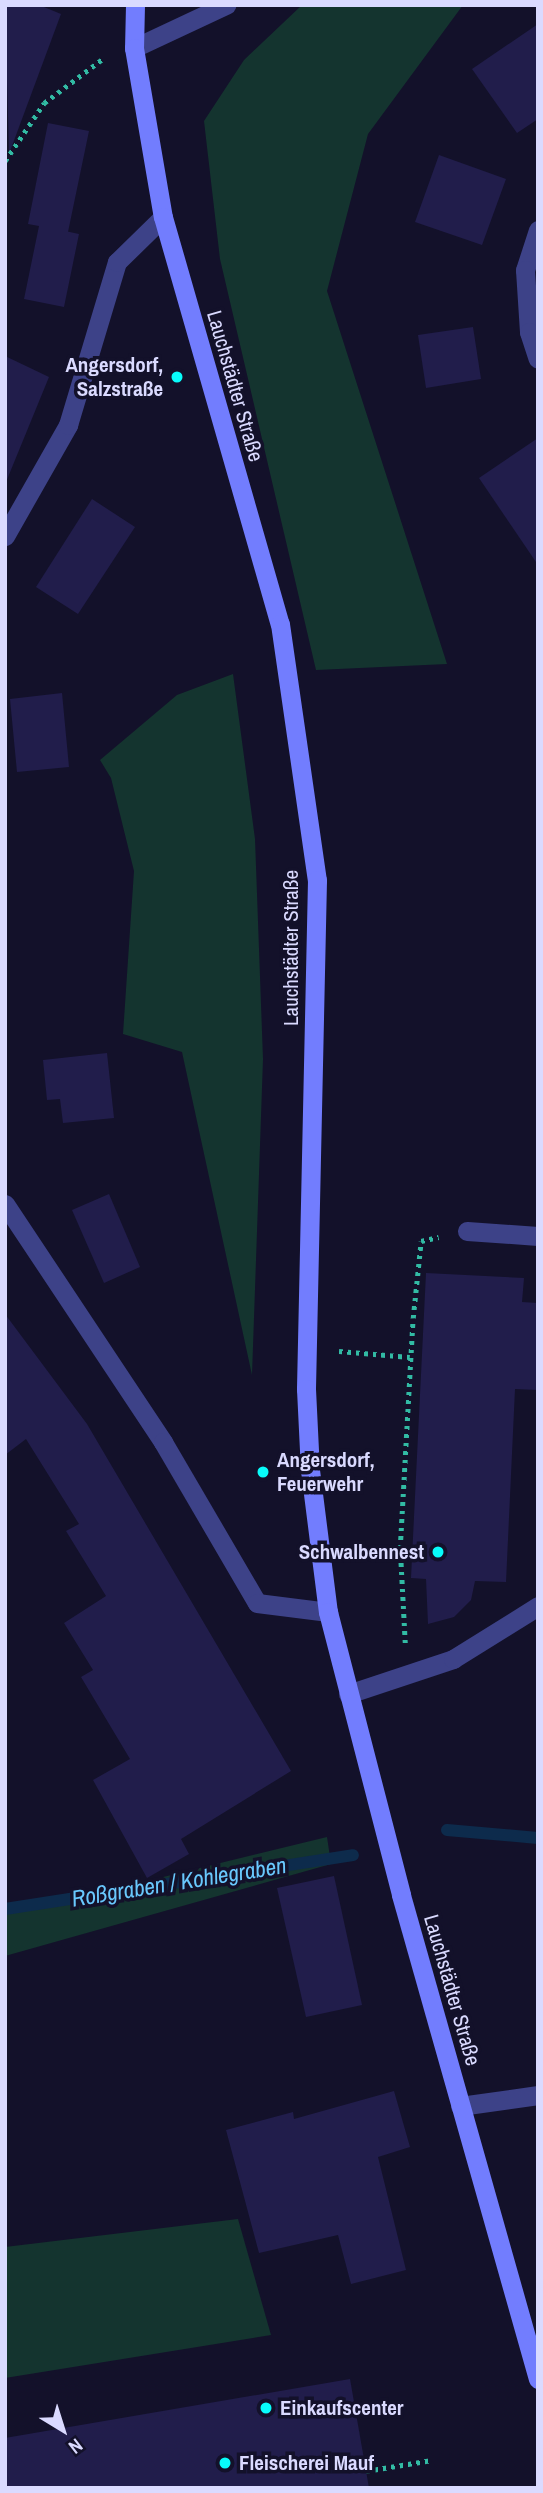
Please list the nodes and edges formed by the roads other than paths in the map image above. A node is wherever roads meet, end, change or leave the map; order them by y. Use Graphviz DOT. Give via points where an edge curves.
graph roads {
  1 [pos="135,5"];
  2 [pos="226,5"];
  3 [pos="134,48"];
  4 [pos="163,217"];
  5 [pos="538,230"];
  6 [pos="538,359"];
  7 [pos="5,536"];
  8 [pos="5,1204"];
  9 [pos="467,1231"];
  10 [pos="538,1236"];
  11 [pos="538,1606"];
  12 [pos="328,1612"];
  13 [pos="348,1693"];
  14 [pos="538,2095"];
  15 [pos="460,2106"];
  16 [pos="538,2379"];
  1 -- 3 [label="main road, Lauchstädter Straße"];
  2 -- 3 [label="street"];
  3 -- 4 [label="main road, Lauchstädter Straße"];
  4 -- 7 [label="street" via="117,262 68,425"];
  4 -- 12 [label="main road, Lauchstädter Straße" via="280,624 317,880 307,1349 310,1471"];
  5 -- 6 [label="street" via="525,270 529,332"];
  8 -- 12 [label="street" via="163,1442 257,1603"];
  9 -- 10 [label="street"];
  11 -- 13 [label="street" via="453,1659"];
  12 -- 13 [label="main road, Lauchstädter Straße"];
  13 -- 15 [label="main road, Lauchstädter Straße"];
  14 -- 15 [label="street"];
  15 -- 16 [label="main road, Lauchstädter Straße"];
}
